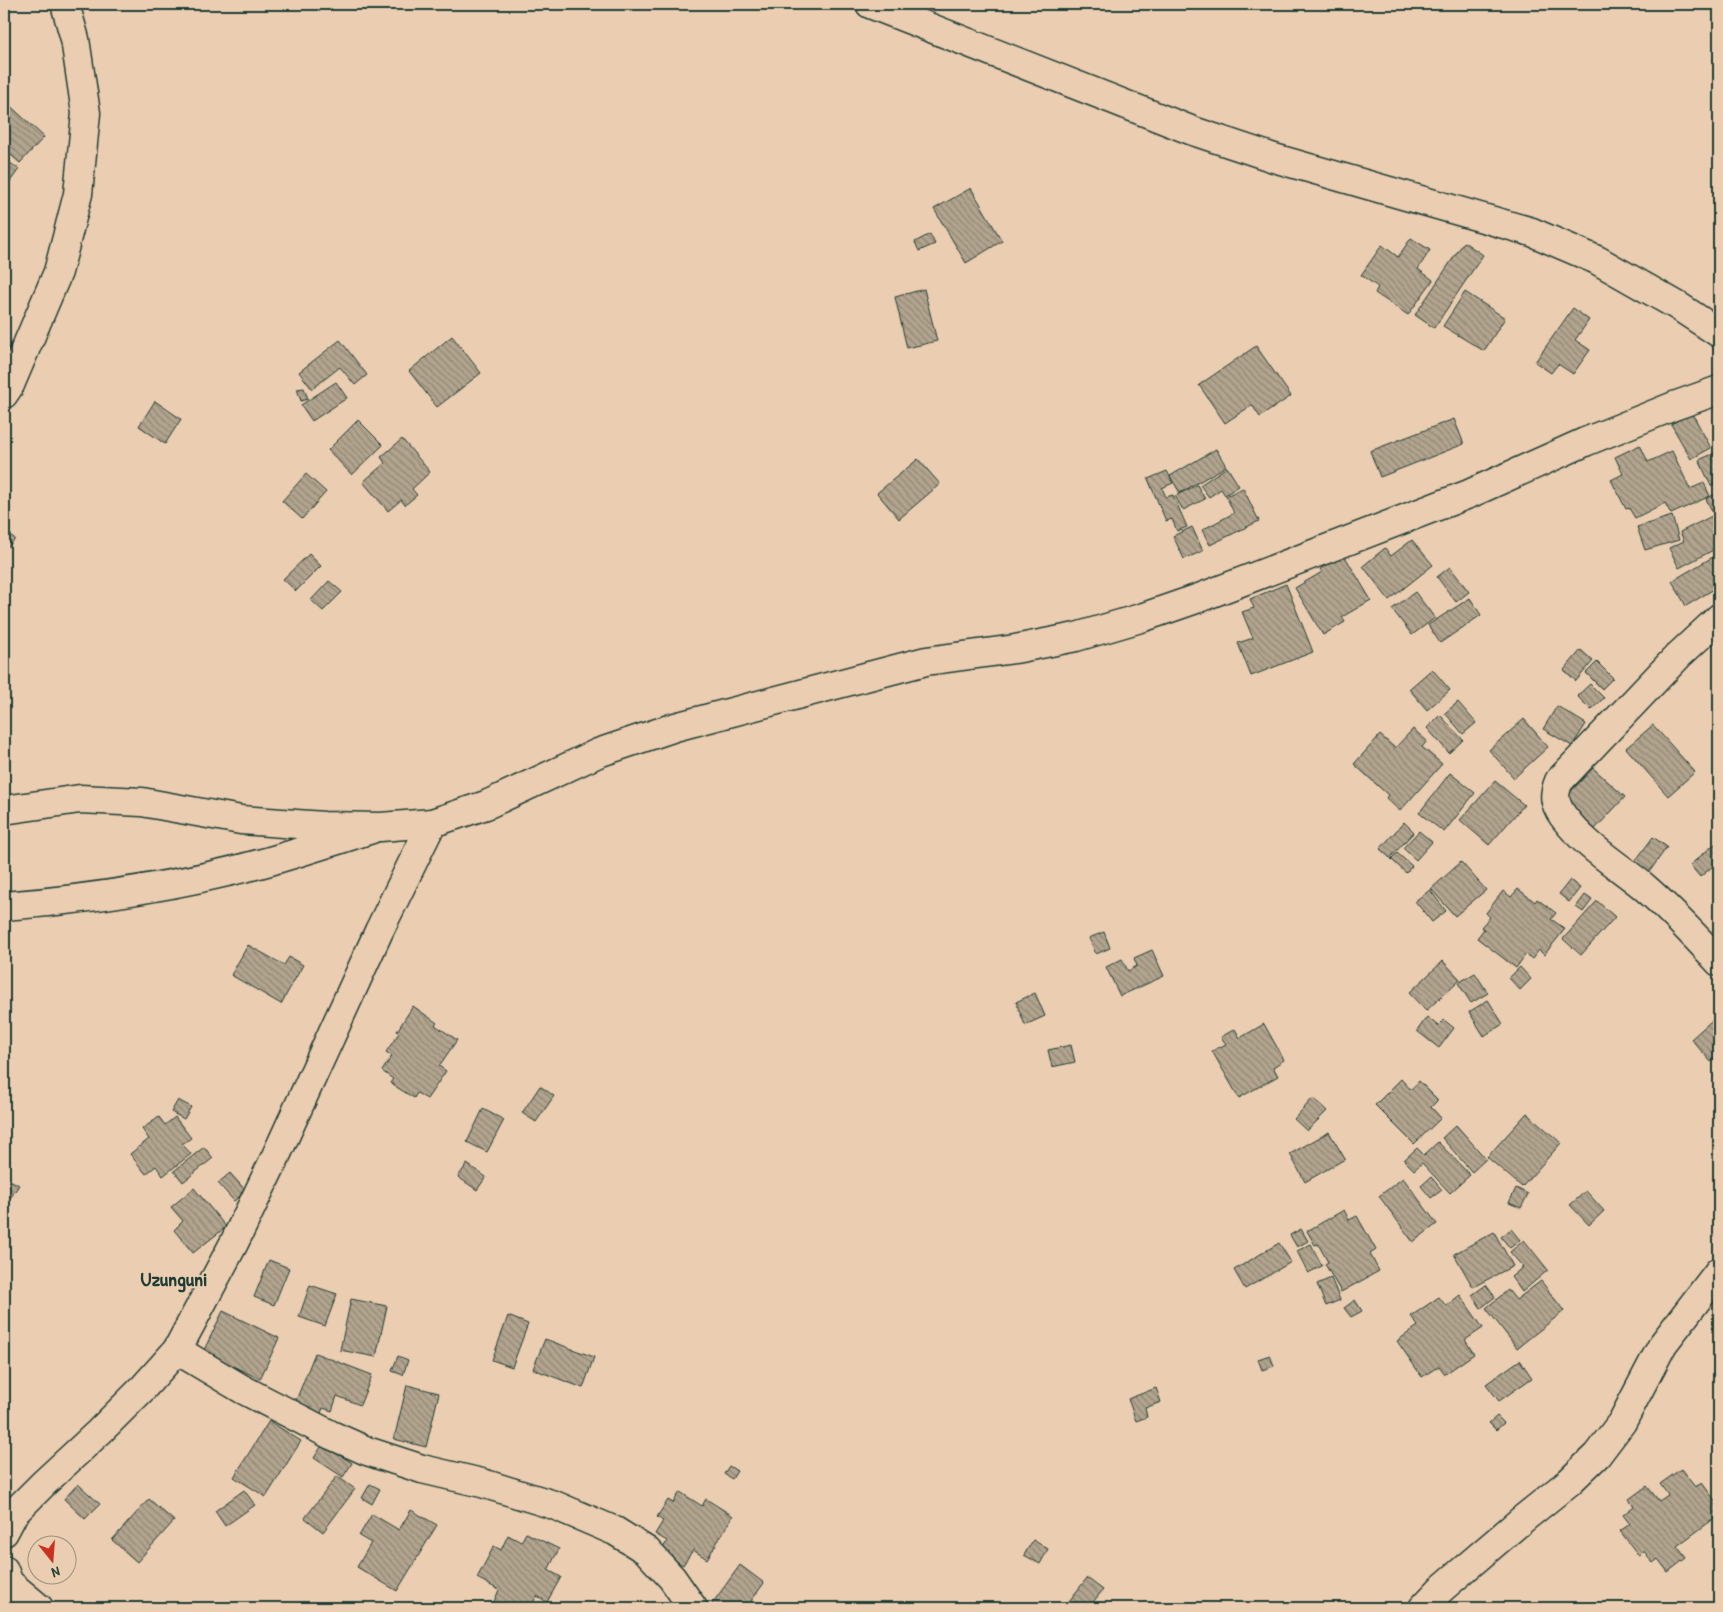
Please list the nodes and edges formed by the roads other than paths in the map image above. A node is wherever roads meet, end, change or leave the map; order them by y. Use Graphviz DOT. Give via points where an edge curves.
graph roads {
  1 [pos="65,4"];
  2 [pos="870,4"];
  3 [pos="1719,333"];
  4 [pos="1719,390"];
  5 [pos="4,394"];
  6 [pos="1719,618"];
  7 [pos="4,810"];
  8 [pos="432,823"];
  9 [pos="380,827"];
  10 [pos="4,906"];
  11 [pos="1719,962"];
  12 [pos="1719,1271"];
  13 [pos="177,1350"];
  14 [pos="4,1532"];
  15 [pos="4,1570"];
  16 [pos="39,1608"];
  17 [pos="693,1608"];
  18 [pos="1423,1608"];
  1 -- 5 [label="street" via="75,38 86,113 78,194 58,272"];
  2 -- 3 [label="street" via="1193,131 1274,158 1532,232 1597,260"];
  4 -- 8 [label="street" via="1585,442 1460,497 1144,618 1076,637 926,661 675,727 598,753 486,806"];
  6 -- 11 [label="street" via="1563,776 1554,795 1562,815 1579,834 1644,888"];
  7 -- 9 [label="street" via="80,799 142,802 241,820"];
  8 -- 9 [label="street"];
  8 -- 13 [label="street" via="378,931 234,1243"];
  9 -- 10 [label="street" via="204,877 91,898"];
  12 -- 18 [label="street" via="1663,1344 1622,1422 1597,1455"];
  13 -- 14 [label="street" via="143,1388 14,1513"];
  13 -- 17 [label="street" via="250,1393 367,1451 554,1505 615,1531 648,1551"];
  15 -- 16 [label="street" via="8,1583"];
}
